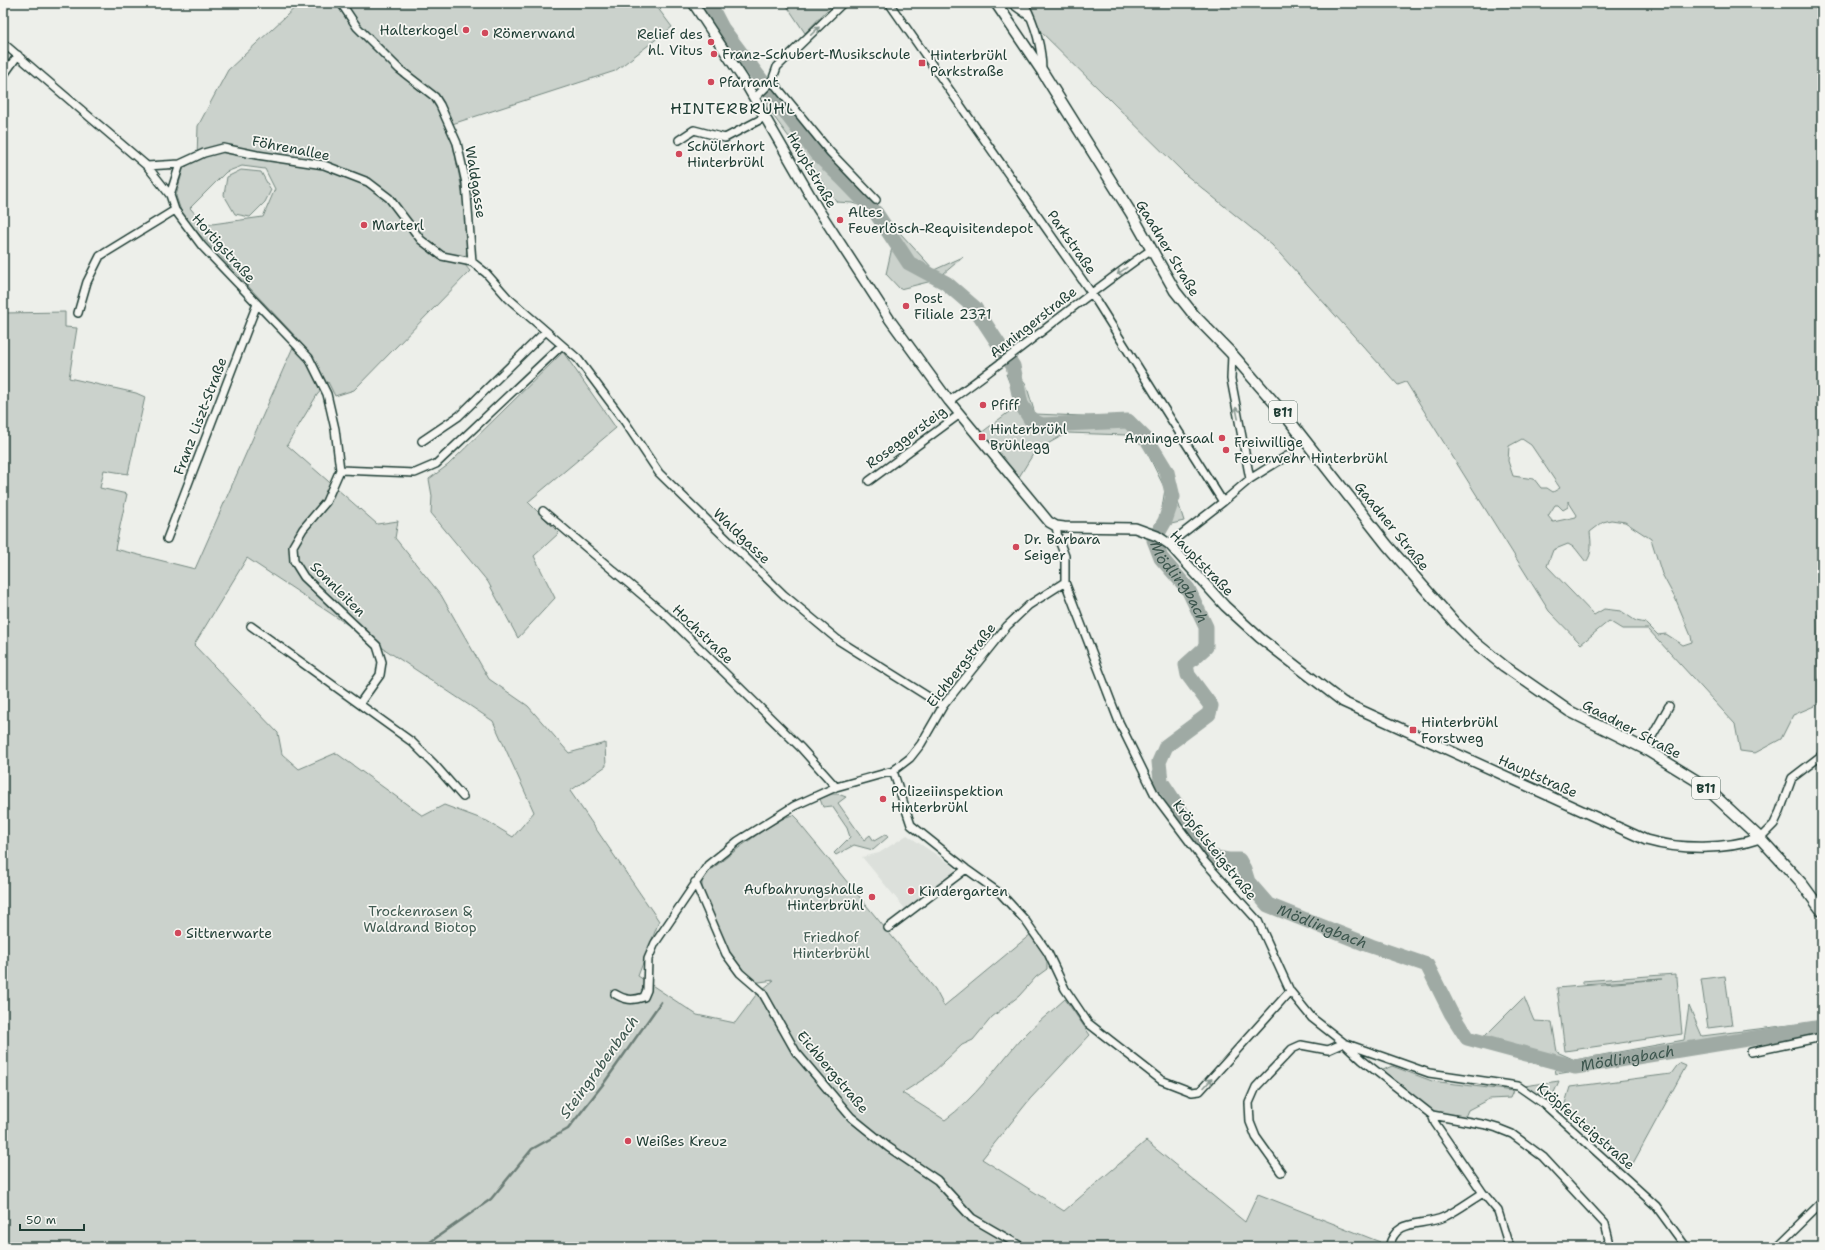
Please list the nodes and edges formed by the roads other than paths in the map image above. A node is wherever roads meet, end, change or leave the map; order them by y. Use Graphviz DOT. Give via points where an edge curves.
graph roads {
  1 [pos="342,3"];
  2 [pos="693,3"];
  3 [pos="843,3"];
  4 [pos="889,3"];
  5 [pos="996,3"];
  6 [pos="1011,3"];
  7 [pos="1024,3"];
  8 [pos="1032,18"];
  9 [pos="3,43"];
  10 [pos="18,55"];
  11 [pos="1042,71"];
  12 [pos="3,76"];
  13 [pos="770,83"];
  14 [pos="757,96"];
  15 [pos="765,117"];
  16 [pos="679,140"];
  17 [pos="180,164"];
  18 [pos="147,166"];
  19 [pos="170,195"];
  20 [pos="876,200"];
  21 [pos="174,210"];
  22 [pos="1152,249"];
  23 [pos="472,262"];
  24 [pos="1092,294"];
  25 [pos="257,304"];
  26 [pos="78,313"];
  27 [pos="546,331"];
  28 [pos="562,345"];
  29 [pos="1232,354"];
  30 [pos="949,401"];
  31 [pos="960,414"];
  32 [pos="422,441"];
  33 [pos="1287,456"];
  34 [pos="340,470"];
  35 [pos="1250,479"];
  36 [pos="869,481"];
  37 [pos="1223,502"];
  38 [pos="543,511"];
  39 [pos="1056,526"];
  40 [pos="167,539"];
  41 [pos="1165,542"];
  42 [pos="1065,582"];
  43 [pos="251,626"];
  44 [pos="360,703"];
  45 [pos="943,706"];
  46 [pos="1669,706"];
  47 [pos="1645,749"];
  48 [pos="1822,755"];
  49 [pos="893,771"];
  50 [pos="836,787"];
  51 [pos="462,796"];
  52 [pos="1760,838"];
  53 [pos="966,869"];
  54 [pos="695,882"];
  55 [pos="1822,911"];
  56 [pos="888,928"];
  57 [pos="1290,991"];
  58 [pos="615,994"];
  59 [pos="1822,1037"];
  60 [pos="1344,1043"];
  61 [pos="1751,1052"];
  62 [pos="1432,1115"];
  63 [pos="1281,1172"];
  64 [pos="1483,1193"];
  65 [pos="1822,1202"];
  66 [pos="1022,1247"];
  67 [pos="1389,1247"];
  68 [pos="1511,1247"];
  69 [pos="1606,1247"];
  70 [pos="1686,1247"];
  71 [pos="1776,1247"];
  1 -- 23 [label="street, Waldgasse" via="367,37 399,69 435,97 440,105 457,143 466,183"];
  2 -- 14 [label="main road, Hauptstraße"];
  13 -- 3 [label="street, one-way" via="777,67"];
  4 -- 24 [label="street, Parkstraße"];
  5 -- 11 [label="main road, Gaadner Straße / B11"];
  6 -- 8 [label="street"];
  7 -- 8 [label="street"];
  8 -- 11 [label="street" via="1042,57"];
  9 -- 10 [label="street, Hortigstraße"];
  10 -- 12 [label="street"];
  10 -- 18 [label="street, Hortigstraße"];
  11 -- 22 [label="main road, Gaadner Straße / B11"];
  13 -- 14 [label="street"];
  13 -- 20 [label="street"];
  14 -- 15 [label="main road, Hauptstraße"];
  15 -- 16 [label="street" via="725,138 694,130"];
  15 -- 30 [label="main road, Hauptstraße" via="818,209 885,313"];
  17 -- 18 [label="street, Föhrenallee"];
  17 -- 19 [label="street"];
  17 -- 23 [label="street, Föhrenallee" via="223,148 324,165 368,182 389,198 421,240 442,256"];
  18 -- 19 [label="street, Hortigstraße"];
  19 -- 21 [label="street, Hortigstraße"];
  21 -- 25 [label="street, Hortigstraße" via="202,246"];
  21 -- 26 [label="street" via="100,256 87,282"];
  22 -- 24 [label="street, Anningerstraße, one-way"];
  22 -- 29 [label="main road, Gaadner Straße / B11" via="1175,291 1194,315"];
  23 -- 27 [label="street, Waldgasse"];
  24 -- 30 [label="street, Anningerstraße"];
  24 -- 37 [label="street, Parkstraße"];
  25 -- 34 [label="street, Hortigstraße" via="309,358 327,394"];
  25 -- 40 [label="street, Franz Liszt-Straße"];
  27 -- 28 [label="street, Waldgasse"];
  27 -- 32 [label="street" via="459,416"];
  28 -- 34 [label="street" via="436,464 415,473"];
  28 -- 45 [label="street, Waldgasse" via="582,365 659,473 784,595 838,640"];
  35 -- 29 [label="street, one-way" via="1231,379"];
  29 -- 47 [label="main road, Gaadner Straße / B11" via="1285,415 1387,545 1473,641 1569,711"];
  30 -- 31 [label="main road, Hauptstraße"];
  31 -- 36 [label="street, Roseggersteig"];
  31 -- 39 [label="main road, Hauptstraße" via="1040,512"];
  33 -- 35 [label="street"];
  34 -- 44 [label="street, Sonnleiten" via="326,502 303,529 293,546 294,561 304,578 377,646 382,662 380,675"];
  35 -- 37 [label="street"];
  37 -- 41 [label="street"];
  38 -- 50 [label="street, Hochstraße" via="667,616 801,748"];
  39 -- 41 [label="main road, Hauptstraße" via="1136,528"];
  39 -- 42 [label="street" via="1065,556"];
  41 -- 52 [label="main road, Hauptstraße" via="1225,606 1260,638 1343,702 1646,840 1673,846 1718,846"];
  42 -- 45 [label="street, Eichbergstraße" via="1029,605 1007,626"];
  42 -- 57 [label="street, Kröpfelsteigstraße" via="1119,722 1156,797 1204,861 1258,921"];
  43 -- 44 [label="street"];
  44 -- 51 [label="street" via="412,742"];
  45 -- 49 [label="street, Eichbergstraße" via="921,744 910,758"];
  46 -- 47 [label="street"];
  47 -- 52 [label="main road, Gaadner Straße / B11" via="1702,784"];
  48 -- 52 [label="street" via="1792,778 1774,824"];
  49 -- 50 [label="street, Eichbergstraße"];
  49 -- 53 [label="street" via="911,824"];
  50 -- 54 [label="street, Eichbergstraße" via="794,806 738,841 708,865"];
  52 -- 55 [label="main road, Gaadner Straße / B11" via="1803,885"];
  53 -- 56 [label="street"];
  53 -- 57 [label="street, one-way" via="1001,894 1025,920 1048,952 1065,989 1088,1023 1161,1080 1192,1092 1200,1091"];
  54 -- 58 [label="street, Eichbergstraße" via="655,943 648,959 647,990 644,997 624,999"];
  54 -- 66 [label="street, Eichbergstraße" via="726,954 740,973 762,992 796,1052 851,1117 888,1147 937,1180 972,1218"];
  57 -- 60 [label="street, Kröpfelsteigstraße" via="1312,1018"];
  59 -- 61 [label="street"];
  60 -- 62 [label="street"];
  60 -- 63 [label="street" via="1328,1050 1301,1045 1292,1049 1256,1087 1250,1103 1250,1122 1256,1137"];
  60 -- 70 [label="street, Kröpfelsteigstraße" via="1429,1073 1518,1086 1544,1104 1656,1206"];
  62 -- 64 [label="street"];
  62 -- 69 [label="street" via="1497,1128 1512,1134 1543,1157 1605,1224 1609,1240"];
  64 -- 67 [label="street" via="1443,1218 1402,1227 1394,1232"];
  64 -- 68 [label="street" via="1498,1211"];
  65 -- 71 [label="street"];
}
